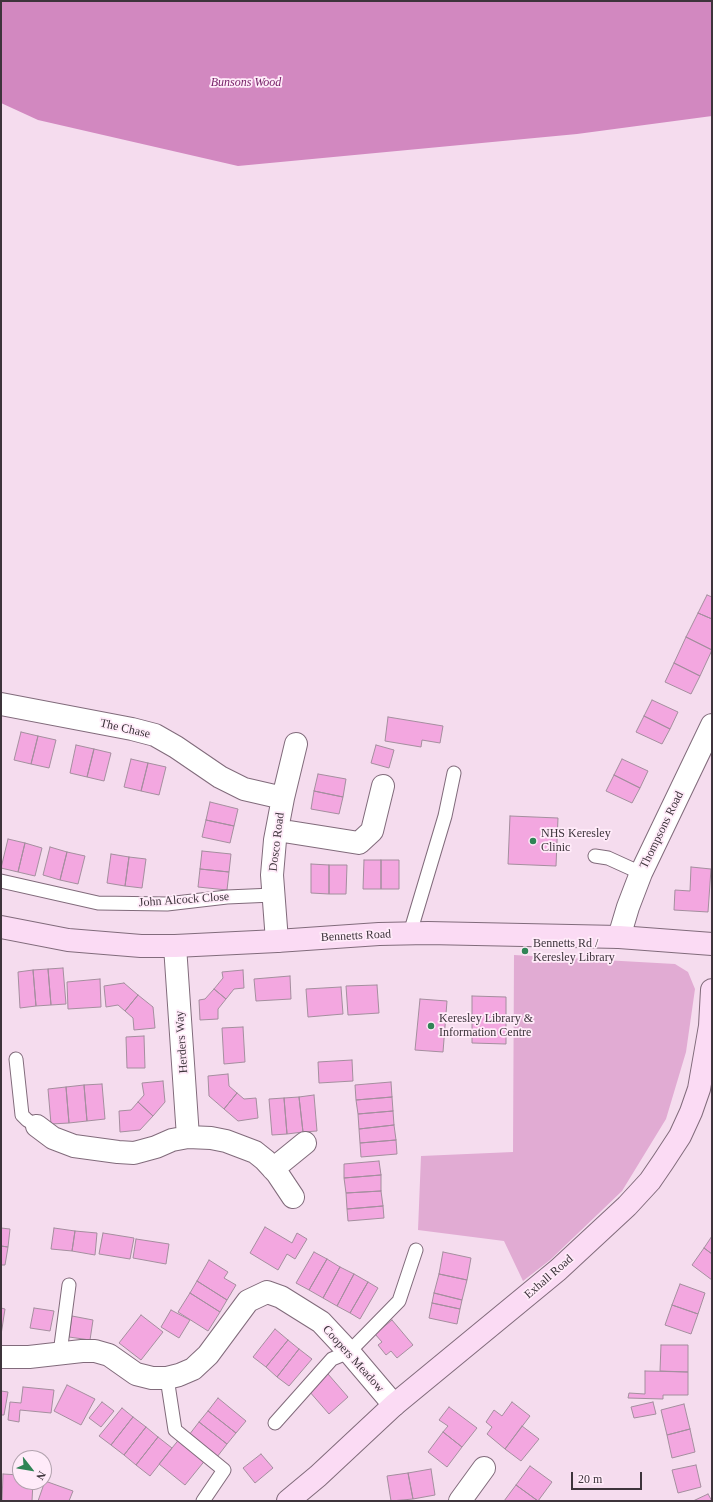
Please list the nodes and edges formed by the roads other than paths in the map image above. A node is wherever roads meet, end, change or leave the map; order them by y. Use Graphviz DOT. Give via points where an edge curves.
graph roads {
  1 [pos="1,704"];
  2 [pos="712,725"];
  3 [pos="296,744"];
  4 [pos="454,773"];
  5 [pos="383,786"];
  6 [pos="283,798"];
  7 [pos="277,830"];
  8 [pos="595,856"];
  9 [pos="641,873"];
  10 [pos="1,881"];
  11 [pos="273,895"];
  12 [pos="1,927"];
  13 [pos="410,933"];
  14 [pos="620,937"];
  15 [pos="277,941"];
  16 [pos="712,944"];
  17 [pos="175,946"];
  18 [pos="712,990"];
  19 [pos="16,1059"];
  20 [pos="37,1126"];
  21 [pos="188,1137"];
  22 [pos="305,1143"];
  23 [pos="274,1169"];
  24 [pos="293,1197"];
  25 [pos="416,1250"];
  26 [pos="69,1285"];
  27 [pos="349,1352"];
  28 [pos="60,1354"];
  29 [pos="1,1357"];
  30 [pos="167,1378"];
  31 [pos="394,1405"];
  32 [pos="275,1423"];
  33 [pos="484,1468"];
  34 [pos="203,1501"];
  35 [pos="288,1501"];
  36 [pos="460,1501"];
  1 -- 6 [label="street, The Chase" via="155,735 220,777 244,789"];
  2 -- 9 [label="street, Thompsons Road"];
  3 -- 6 [label="street, Dosco Road"];
  4 -- 13 [label="lane" via="445,816"];
  5 -- 7 [label="street" via="372,831 359,843"];
  6 -- 7 [label="street, Dosco Road"];
  7 -- 11 [label="street, Dosco Road" via="272,875"];
  8 -- 9 [label="lane" via="608,858"];
  9 -- 14 [label="street, Thompsons Road"];
  10 -- 11 [label="lane, John Alcock Close" via="98,903 166,904"];
  11 -- 15 [label="street, Dosco Road"];
  12 -- 17 [label="street, Bennetts Road" via="68,940"];
  13 -- 14 [label="street, Bennetts Road"];
  13 -- 15 [label="street, Bennetts Road"];
  14 -- 16 [label="street, Bennetts Road"];
  15 -- 17 [label="street, Bennetts Road"];
  17 -- 21 [label="street, Herders Way"];
  18 -- 31 [label="street, Exhall Road" via="710,1026 699,1089 680,1136 650,1181 558,1270"];
  19 -- 20 [label="lane" via="22,1115"];
  20 -- 21 [label="street" via="53,1138 74,1146 118,1152 134,1152"];
  21 -- 23 [label="street" via="226,1141 254,1152"];
  22 -- 23 [label="street"];
  23 -- 24 [label="street"];
  25 -- 27 [label="lane" via="399,1300"];
  26 -- 28 [label="lane"];
  27 -- 30 [label="street, Coopers Meadow" via="321,1322 281,1297 267,1292 248,1301 208,1355 193,1369"];
  27 -- 31 [label="street, Coopers Meadow"];
  27 -- 32 [label="lane" via="332,1359"];
  28 -- 29 [label="street, Coopers Meadow"];
  28 -- 30 [label="street, Coopers Meadow" via="95,1351 109,1355 136,1374"];
  30 -- 34 [label="lane" via="175,1430 224,1470"];
  31 -- 35 [label="street, Exhall Road"];
  33 -- 36 [label="street"];
}
